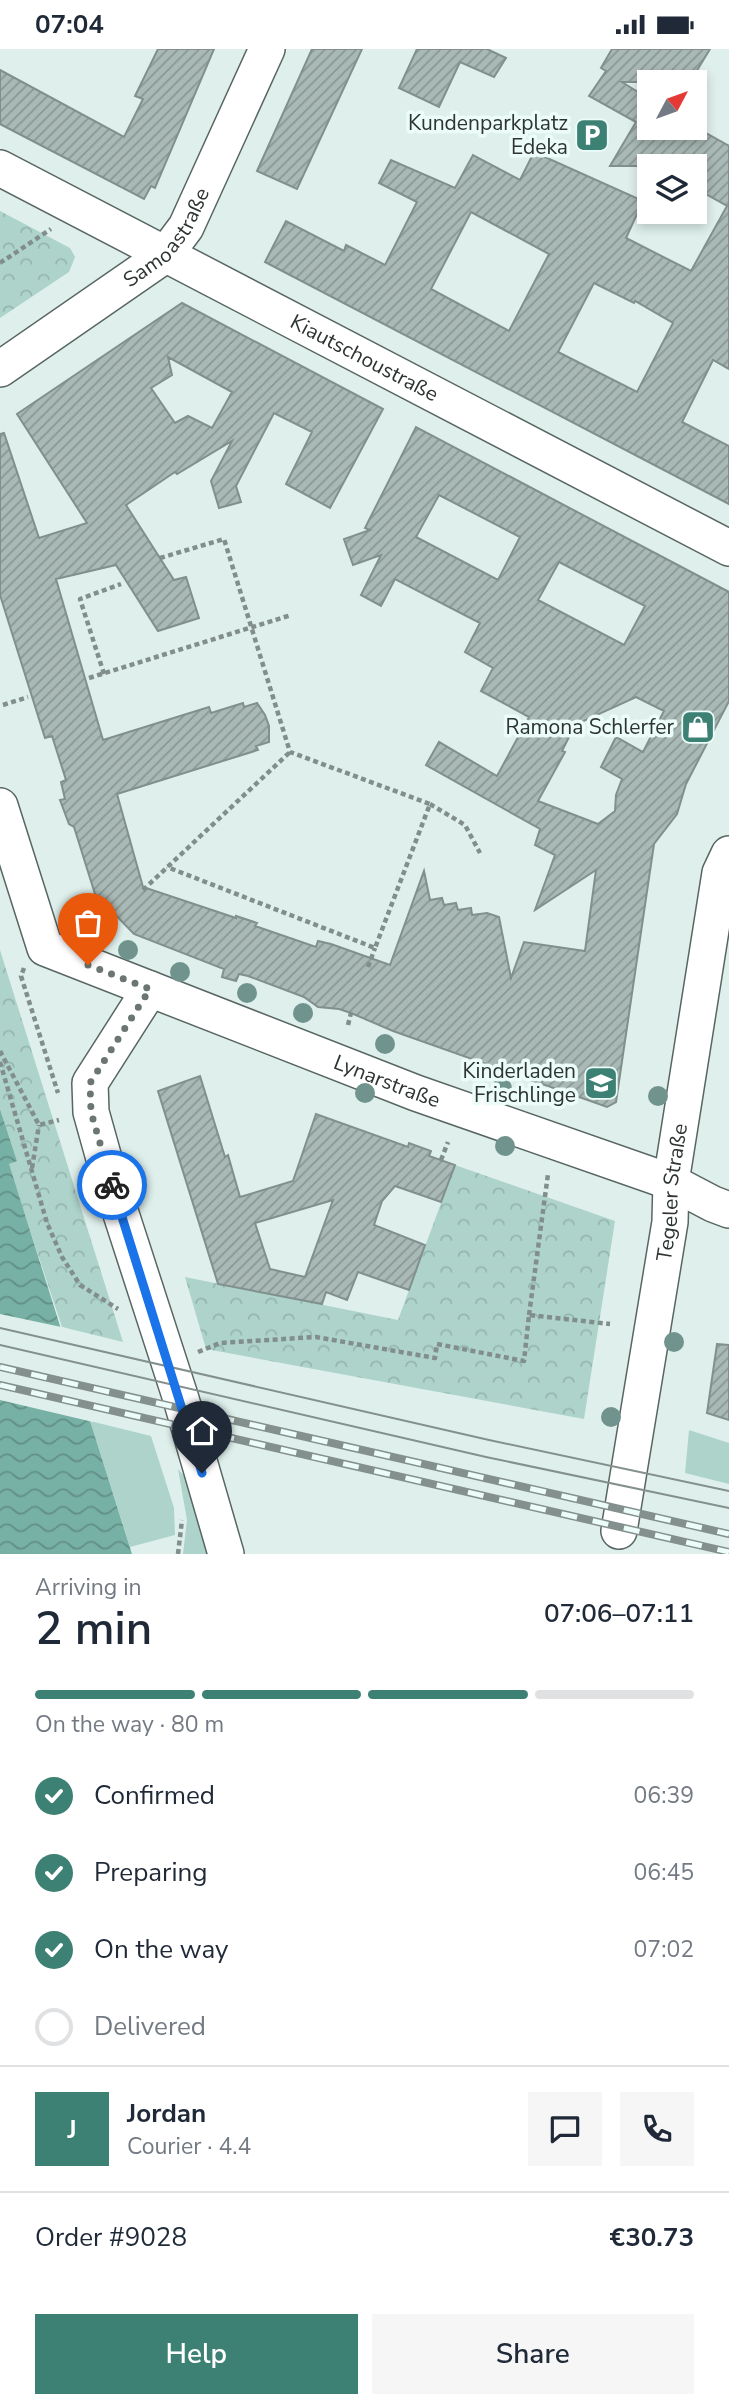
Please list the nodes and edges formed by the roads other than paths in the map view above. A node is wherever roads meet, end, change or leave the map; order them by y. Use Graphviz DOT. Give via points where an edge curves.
graph roads {
  1 [pos="267,49"];
  2 [pos="0,168"];
  3 [pos="165,255"];
  4 [pos="0,369"];
  5 [pos="729,548"];
  6 [pos="0,806"];
  7 [pos="729,854"];
  8 [pos="150,989"];
  9 [pos="671,1182"];
  10 [pos="729,1210"];
  11 [pos="619,1531"];
  12 [pos="226,1554"];
  1 -- 3 [label="street, Samoastraße" via="186,227"];
  2 -- 3 [label="street, Kiautschoustraße"];
  3 -- 4 [label="street, Samoastraße"];
  3 -- 5 [label="street, Kiautschoustraße"];
  6 -- 8 [label="street, Lynarstraße" via="46,948"];
  7 -- 9 [label="street, Tegeler Straße" via="720,873"];
  8 -- 9 [label="street, Lynarstraße" via="416,1093"];
  8 -- 12 [label="street" via="90,1083 91,1112"];
  9 -- 10 [label="street, Lynarstraße"];
  9 -- 11 [label="street, Tegeler Straße" via="670,1222"];
}
